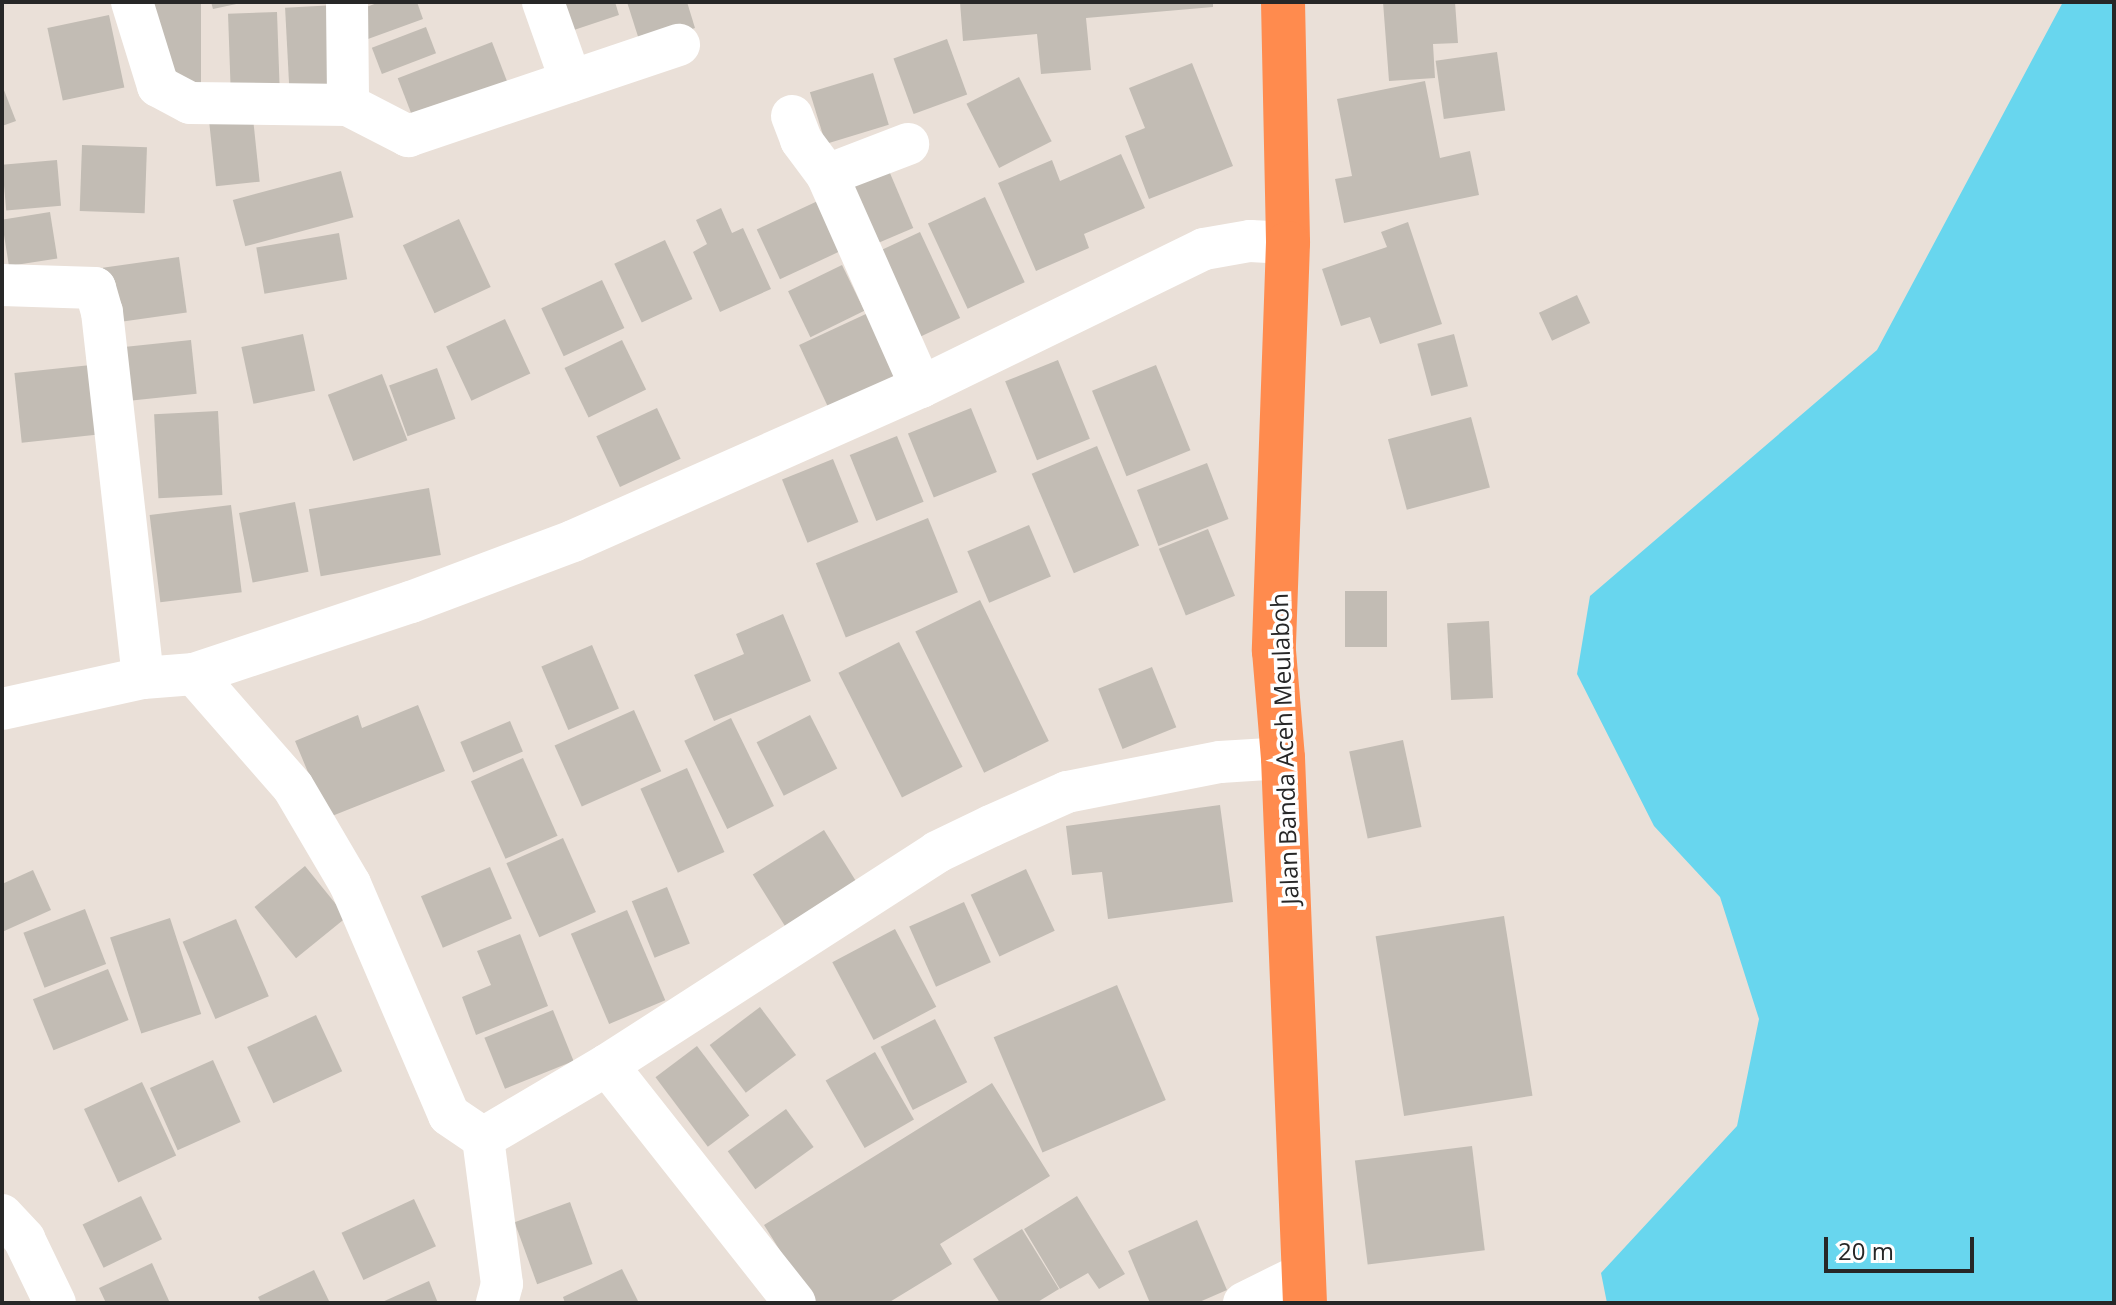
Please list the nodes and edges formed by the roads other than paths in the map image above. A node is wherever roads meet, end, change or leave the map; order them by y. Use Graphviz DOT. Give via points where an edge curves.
graph roads {
  1 [pos="132,2"];
  2 [pos="347,2"];
  3 [pos="543,2"];
  4 [pos="1283,2"];
  5 [pos="679,45"];
  6 [pos="571,81"];
  7 [pos="348,105"];
  8 [pos="792,116"];
  9 [pos="908,144"];
  10 [pos="827,175"];
  11 [pos="1288,243"];
  12 [pos="2,285"];
  13 [pos="921,387"];
  14 [pos="194,674"];
  15 [pos="143,678"];
  16 [pos="2,709"];
  17 [pos="1283,758"];
  18 [pos="607,1065"];
  19 [pos="483,1138"];
  20 [pos="2,1215"];
  21 [pos="1303,1289"];
  22 [pos="55,1303"];
  23 [pos="497,1303"];
  24 [pos="795,1303"];
  25 [pos="1244,1303"];
  1 -- 7 [label="street" via="158,86 190,103"];
  2 -- 7 [label="street"];
  3 -- 6 [label="street"];
  4 -- 11 [label="highway, Jalan Banda Aceh Meulaboh"];
  5 -- 6 [label="street"];
  6 -- 7 [label="street" via="408,136"];
  8 -- 10 [label="street" via="801,140"];
  9 -- 10 [label="street"];
  10 -- 13 [label="street"];
  11 -- 13 [label="street" via="1250,241 1204,249"];
  11 -- 17 [label="highway, Jalan Banda Aceh Meulaboh" via="1274,651"];
  12 -- 15 [label="street" via="95,288 102,312"];
  13 -- 14 [label="street" via="573,541"];
  14 -- 15 [label="street"];
  14 -- 19 [label="street" via="293,787 350,884 449,1115"];
  15 -- 16 [label="street"];
  17 -- 18 [label="street" via="1220,762 1067,792 991,826 937,852"];
  17 -- 21 [label="highway, Jalan Banda Aceh Meulaboh"];
  18 -- 19 [label="street"];
  18 -- 24 [label="street"];
  19 -- 23 [label="street" via="502,1284"];
  20 -- 22 [label="street" via="24,1239"];
  21 -- 25 [label="street"];
}
